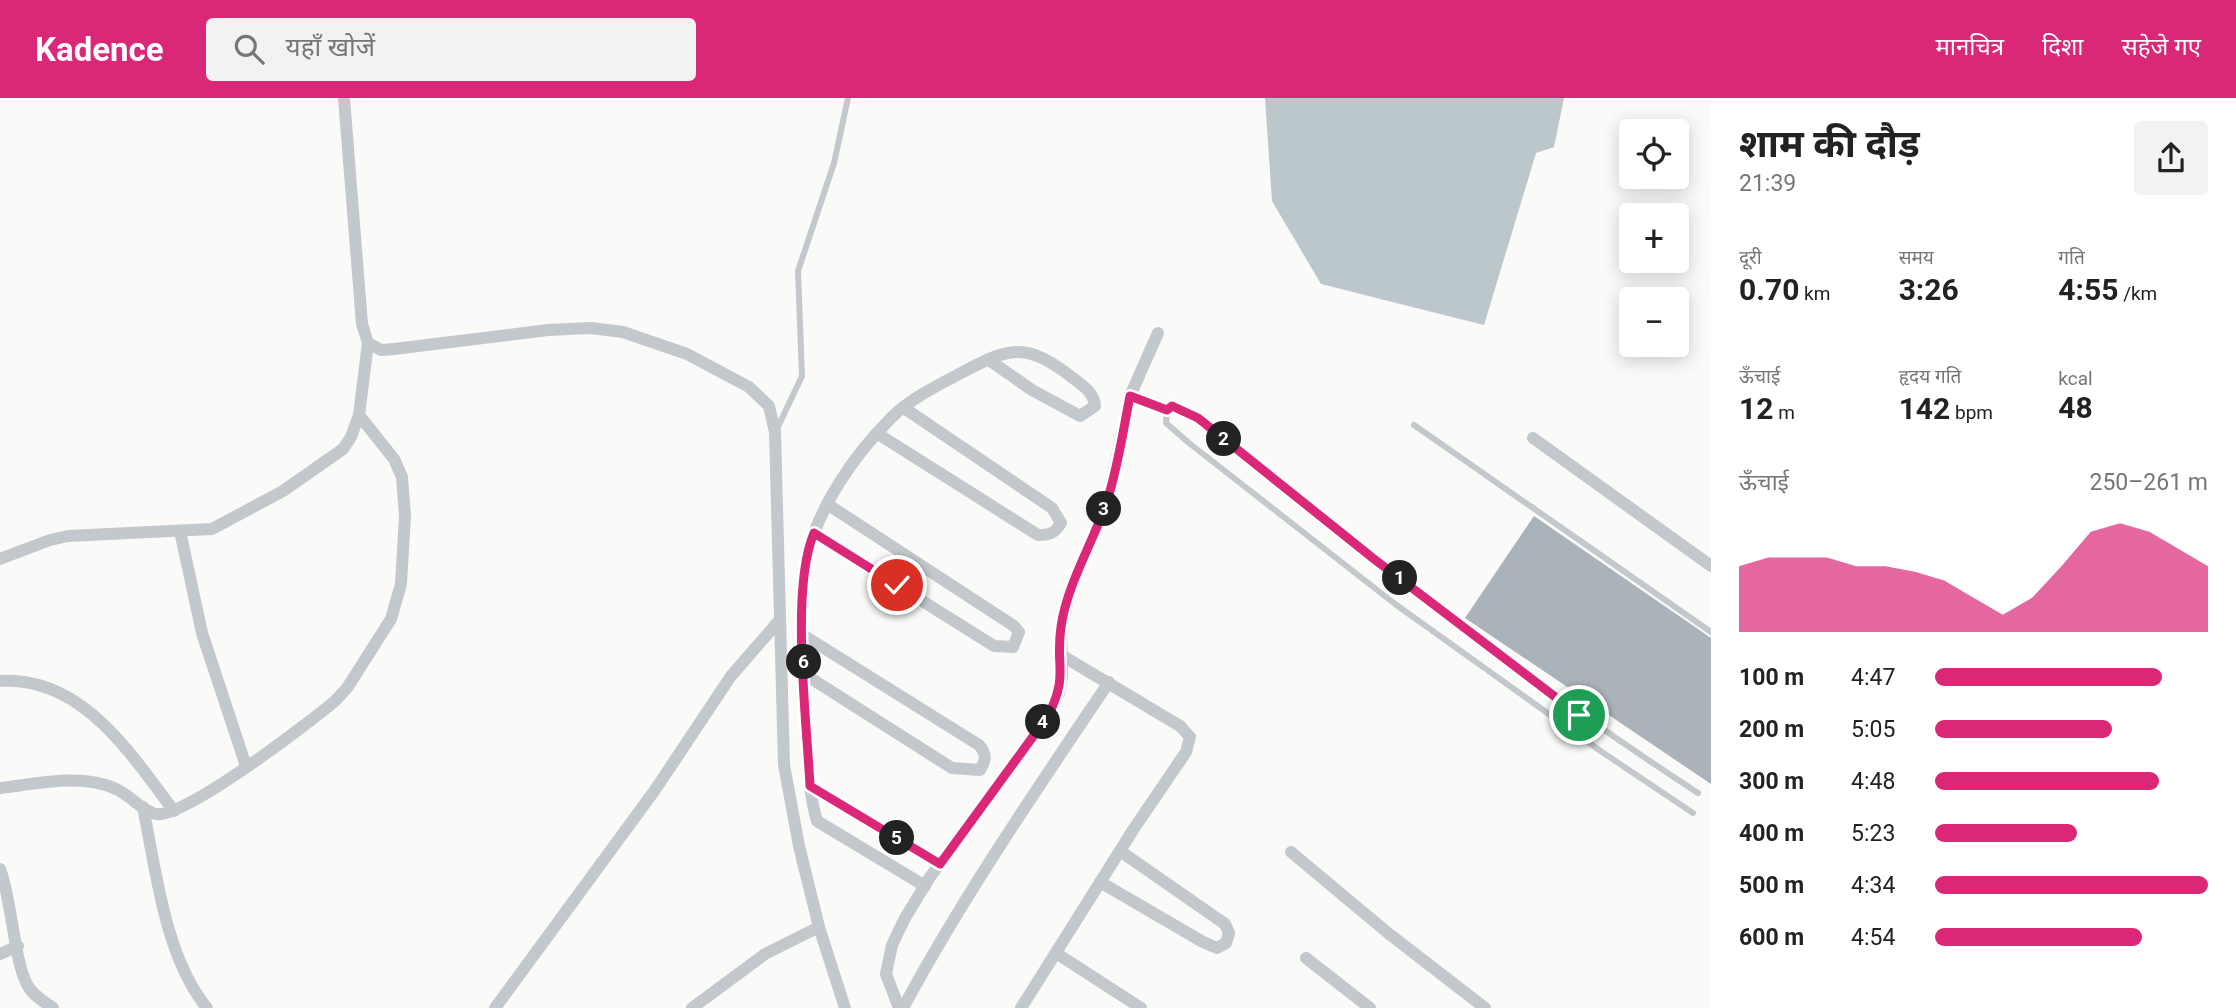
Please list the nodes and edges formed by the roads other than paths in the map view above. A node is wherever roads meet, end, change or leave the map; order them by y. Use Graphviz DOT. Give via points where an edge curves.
graph roads {
  1 [pos="344,98"];
  2 [pos="848,98"];
  3 [pos="1158,333"];
  4 [pos="368,343"];
  5 [pos="989,360"];
  6 [pos="1130,396"];
  7 [pos="904,408"];
  8 [pos="1167,410"];
  9 [pos="359,415"];
  10 [pos="1415,425"];
  11 [pos="775,432"];
  12 [pos="878,434"];
  13 [pos="1533,438"];
  14 [pos="827,504"];
  15 [pos="180,531"];
  16 [pos="814,533"];
  17 [pos="0,559"];
  18 [pos="1711,566"];
  19 [pos="779,622"];
  20 [pos="1711,632"];
  21 [pos="803,635"];
  22 [pos="1061,655"];
  23 [pos="804,674"];
  24 [pos="0,681"];
  25 [pos="1109,682"];
  26 [pos="246,766"];
  27 [pos="810,786"];
  28 [pos="0,788"];
  29 [pos="1698,793"];
  30 [pos="143,807"];
  31 [pos="174,811"];
  32 [pos="1693,813"];
  33 [pos="1120,850"];
  34 [pos="1291,852"];
  35 [pos="940,864"];
  36 [pos="0,869"];
  37 [pos="1100,882"];
  38 [pos="925,886"];
  39 [pos="819,927"];
  40 [pos="18,946"];
  41 [pos="1056,953"];
  42 [pos="0,954"];
  43 [pos="1306,958"];
  44 [pos="53,1008"];
  45 [pos="207,1008"];
  46 [pos="495,1008"];
  47 [pos="692,1008"];
  48 [pos="845,1008"];
  49 [pos="901,1008"];
  50 [pos="1021,1008"];
  51 [pos="1141,1008"];
  52 [pos="1370,1008"];
  53 [pos="1485,1008"];
  1 -- 4 [label="street" via="362,324"];
  2 -- 11 [label="lane" via="834,163 798,271 802,376"];
  3 -- 6 [label="street"];
  4 -- 9 [label="street"];
  4 -- 11 [label="street" via="381,350 548,330 623,332 687,354 749,387 769,406"];
  5 -- 5 [label="street" via="1080,416 1095,406 1091,392 1041,355 1025,350"];
  5 -- 7 [label="street"];
  6 -- 8 [label="lane"];
  6 -- 22 [label="street" via="1108,499 1060,628"];
  7 -- 12 [label="street"];
  7 -- 12 [label="street" via="1052,508 1061,523 1057,530 1038,535"];
  8 -- 29 [label="lane" via="1180,408 1198,418 1495,652 1579,715"];
  8 -- 32 [label="lane" via="1166,423 1189,443 1395,604"];
  9 -- 15 [label="street" via="343,449 283,491 212,529"];
  9 -- 26 [label="street" via="394,459 405,490 398,602 379,640 335,701"];
  10 -- 20 [label="lane"];
  11 -- 19 [label="street"];
  12 -- 14 [label="street"];
  13 -- 18 [label="street"];
  14 -- 16 [label="street"];
  14 -- 16 [label="street" via="1014,626 1018,640 1013,647 994,646"];
  15 -- 17 [label="street" via="68,536"];
  15 -- 26 [label="street" via="202,634"];
  16 -- 21 [label="street" via="805,564"];
  19 -- 39 [label="street" via="784,765"];
  19 -- 46 [label="street" via="730,676 655,790"];
  21 -- 23 [label="street"];
  21 -- 23 [label="street" via="979,745 986,760 980,770 952,768"];
  22 -- 25 [label="street"];
  22 -- 35 [label="street" via="1059,693 1048,716"];
  23 -- 27 [label="street"];
  24 -- 31 [label="street" via="35,682 77,701 128,750"];
  25 -- 33 [label="street" via="1190,737 1186,752"];
  25 -- 49 [label="street" via="995,853"];
  26 -- 31 [label="street"];
  27 -- 35 [label="street"];
  27 -- 38 [label="street" via="817,821"];
  28 -- 30 [label="street" via="88,781 116,789"];
  30 -- 31 [label="street" via="155,814"];
  30 -- 45 [label="street" via="180,961"];
  33 -- 37 [label="street"];
  33 -- 37 [label="street" via="1226,924 1226,943 1217,948 1203,942"];
  34 -- 53 [label="street"];
  35 -- 38 [label="street"];
  36 -- 40 [label="street"];
  37 -- 41 [label="street"];
  38 -- 49 [label="street" via="892,945 886,974"];
  39 -- 47 [label="street" via="765,954"];
  39 -- 48 [label="street"];
  40 -- 42 [label="street"];
  40 -- 44 [label="street" via="29,988"];
  41 -- 50 [label="street"];
  41 -- 51 [label="street"];
  43 -- 52 [label="street"];
}
